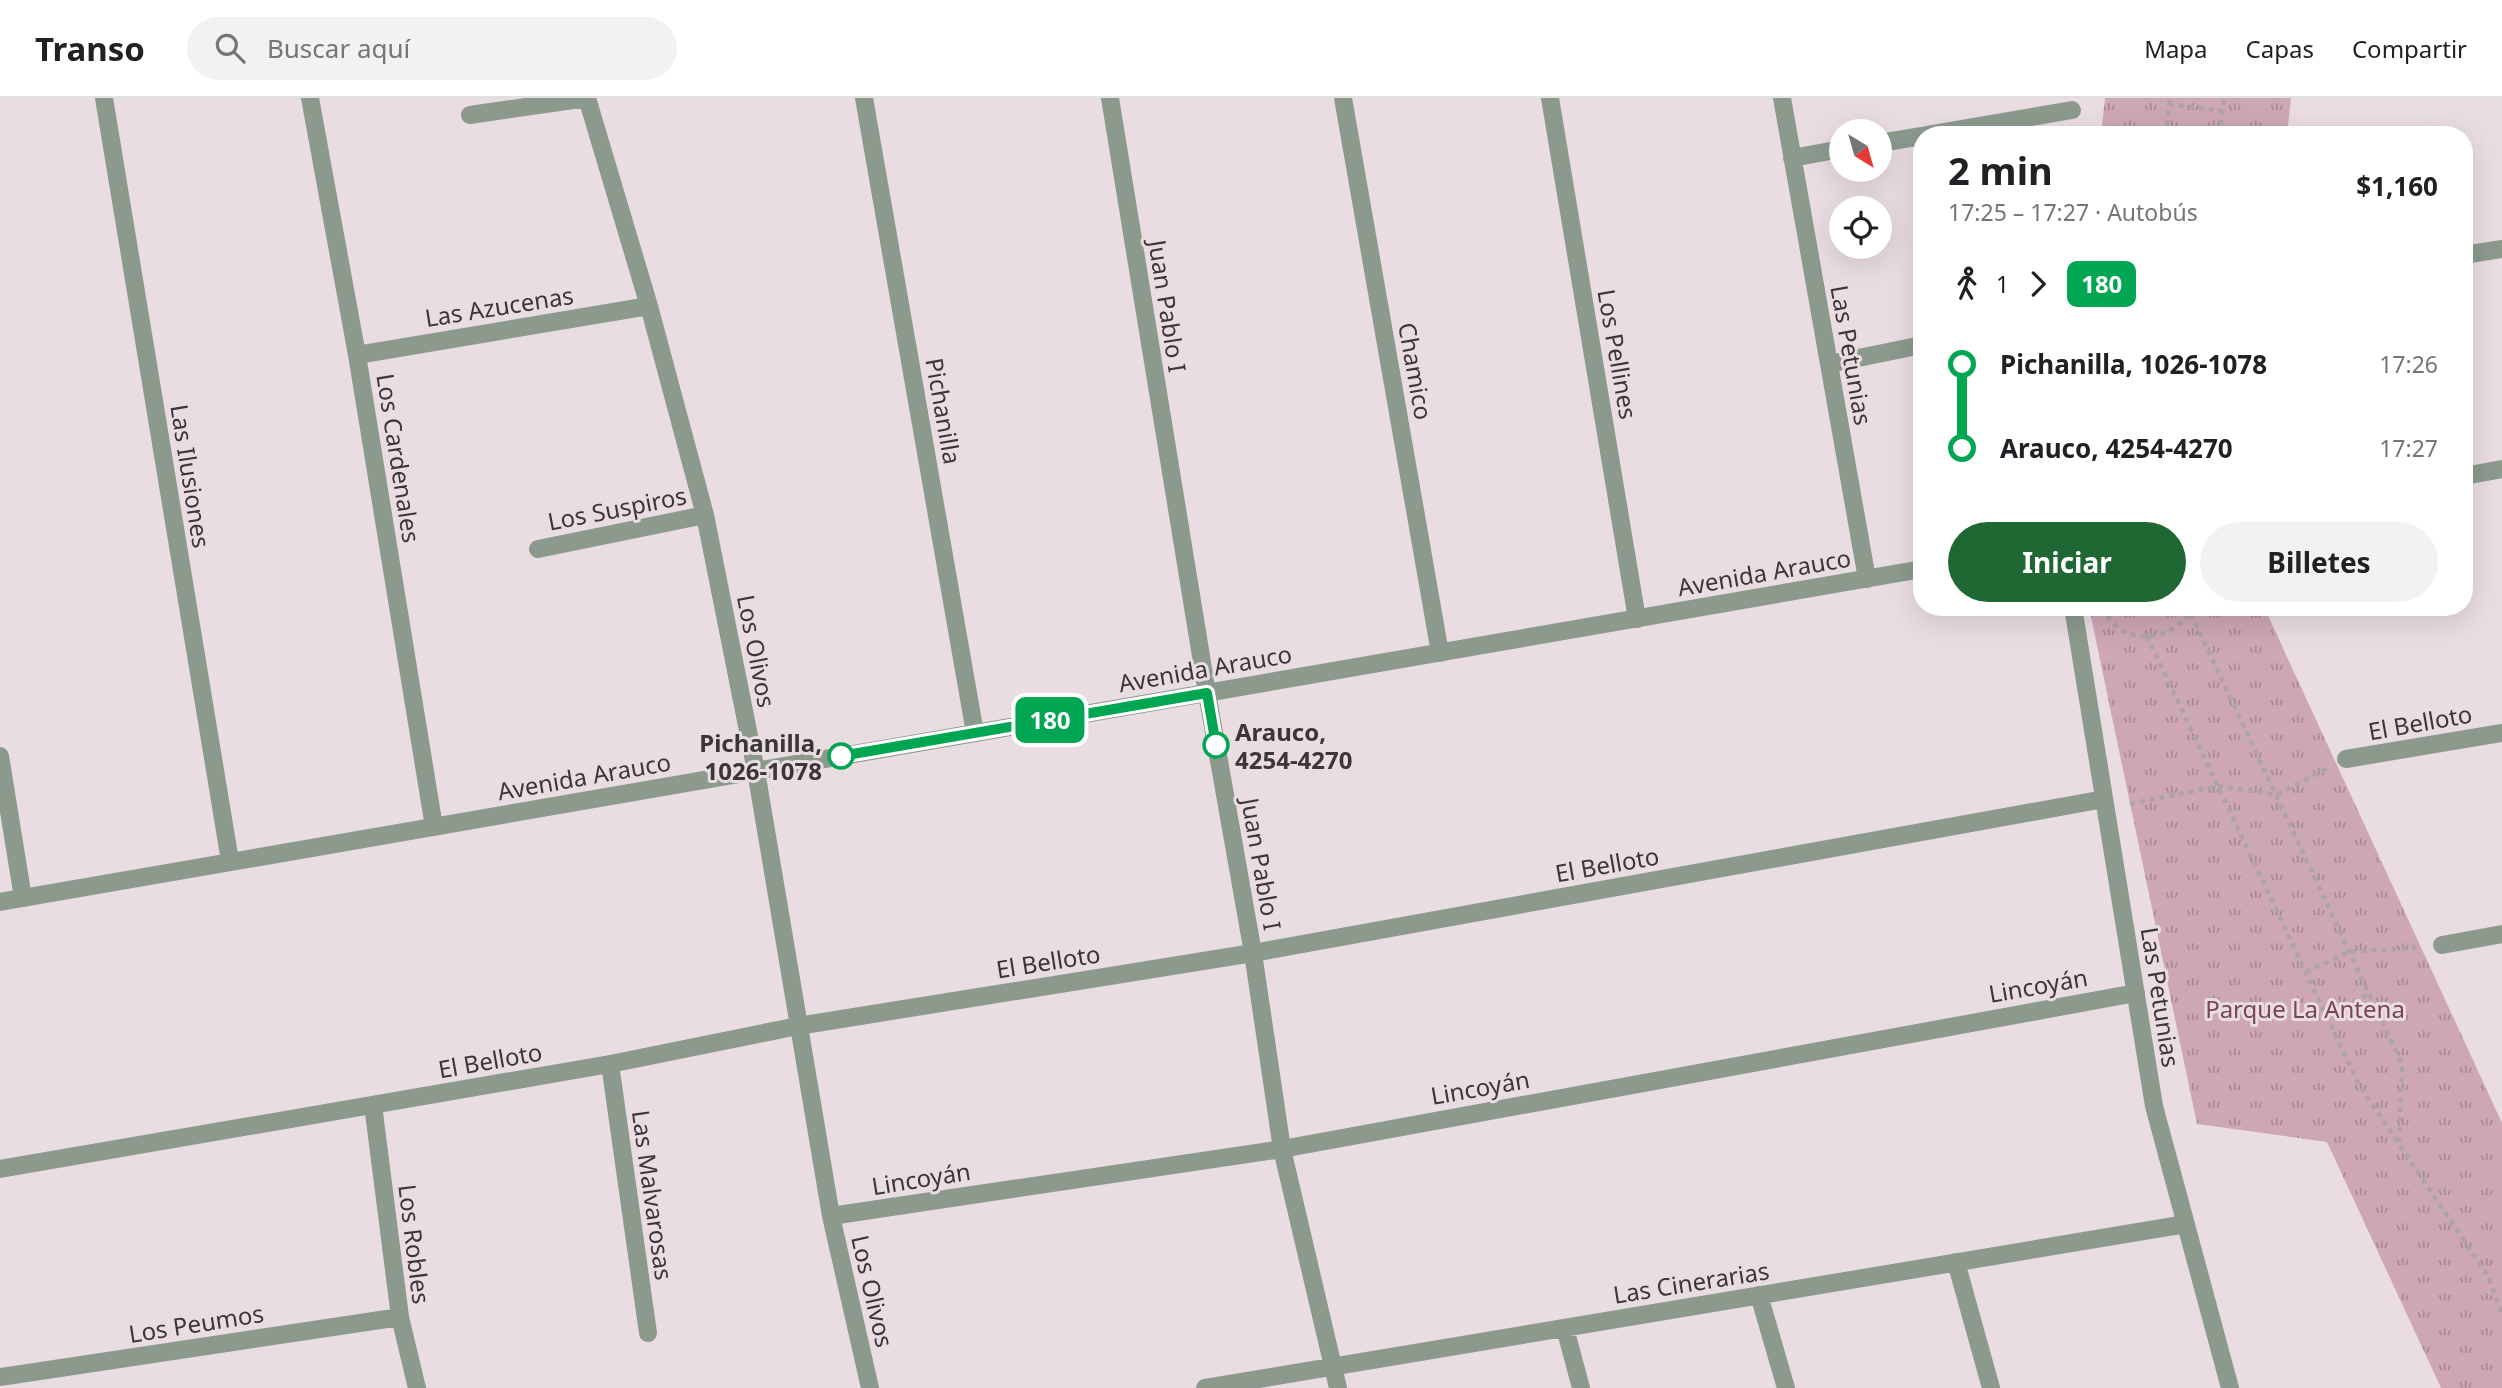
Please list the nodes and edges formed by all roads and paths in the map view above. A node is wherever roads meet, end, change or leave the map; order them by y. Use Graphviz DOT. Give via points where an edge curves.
graph roads {
  1 [pos="104,98"];
  2 [pos="310,98"];
  3 [pos="587,98"];
  4 [pos="864,98"];
  5 [pos="1110,98"];
  6 [pos="1343,98"];
  7 [pos="1550,98"];
  8 [pos="1782,98"];
  9 [pos="2224,98"];
  10 [pos="2170,101"];
  11 [pos="2071,110"];
  12 [pos="2222,111"];
  13 [pos="470,115"];
  14 [pos="1977,126"];
  15 [pos="2167,126"];
  16 [pos="2221,126"];
  17 [pos="1913,137"];
  18 [pos="1892,141"];
  19 [pos="1829,151"];
  20 [pos="1792,158"];
  21 [pos="2502,249"];
  22 [pos="2473,254"];
  23 [pos="649,306"];
  24 [pos="1913,347"];
  25 [pos="357,355"];
  26 [pos="1829,364"];
  27 [pos="2502,469"];
  28 [pos="2473,474"];
  29 [pos="705,515"];
  30 [pos="538,549"];
  31 [pos="1913,571"];
  32 [pos="1867,579"];
  33 [pos="2074,616"];
  34 [pos="2108,616"];
  35 [pos="2188,616"];
  36 [pos="2191,616"];
  37 [pos="1637,619"];
  38 [pos="2147,636"];
  39 [pos="1440,653"];
  40 [pos="1207,693"];
  41 [pos="975,733"];
  42 [pos="2502,733"];
  43 [pos="0,755"];
  44 [pos="2346,760"];
  45 [pos="756,771"];
  46 [pos="2218,786"];
  47 [pos="2276,795"];
  48 [pos="2105,804"];
  49 [pos="434,827"];
  50 [pos="230,861"];
  51 [pos="23,898"];
  52 [pos="0,902"];
  53 [pos="2502,934"];
  54 [pos="2442,945"];
  55 [pos="2349,951"];
  56 [pos="1253,953"];
  57 [pos="2306,972"];
  58 [pos="2136,993"];
  59 [pos="2369,994"];
  60 [pos="2326,1015"];
  61 [pos="798,1026"];
  62 [pos="610,1064"];
  63 [pos="373,1105"];
  64 [pos="2399,1144"];
  65 [pos="1282,1149"];
  66 [pos="0,1169"];
  67 [pos="831,1216"];
  68 [pos="2186,1224"];
  69 [pos="1956,1262"];
  70 [pos="1759,1295"];
  71 [pos="2502,1314"];
  72 [pos="400,1317"];
  73 [pos="1565,1328"];
  74 [pos="648,1334"];
  75 [pos="1333,1367"];
  76 [pos="0,1377"];
  77 [pos="417,1388"];
  78 [pos="870,1388"];
  79 [pos="1205,1388"];
  80 [pos="1338,1388"];
  81 [pos="1581,1388"];
  82 [pos="1786,1388"];
  83 [pos="1991,1388"];
  84 [pos="2230,1388"];
  1 -- 50 [label="street, Las Ilusiones"];
  2 -- 25 [label="street, Los Cardenales"];
  3 -- 13 [label="street"];
  3 -- 23 [label="street, Los Olivos"];
  4 -- 41 [label="street, Pichanilla"];
  5 -- 40 [label="street, Juan Pablo I"];
  6 -- 39 [label="street, Chamico"];
  7 -- 37 [label="street, Los Pellines"];
  8 -- 20 [label="street, Las Petunias"];
  9 -- 12 [label="path"];
  10 -- 12 [label="path"];
  10 -- 15 [label="path"];
  11 -- 14 [label="street"];
  12 -- 16 [label="path"];
  17 -- 18 [label="street"];
  19 -- 20 [label="street"];
  20 -- 26 [label="street, Las Petunias"];
  21 -- 22 [label="street"];
  23 -- 25 [label="street, Las Azucenas"];
  23 -- 29 [label="street, Los Olivos"];
  24 -- 26 [label="street"];
  25 -- 49 [label="street, Los Cardenales"];
  26 -- 32 [label="street, Las Petunias"];
  27 -- 28 [label="street"];
  29 -- 30 [label="street, Los Suspiros"];
  29 -- 45 [label="street, Los Olivos"];
  31 -- 32 [label="street, Avenida Arauco"];
  32 -- 37 [label="street, Avenida Arauco"];
  33 -- 48 [label="street, Las Petunias"];
  34 -- 38 [label="path" via="2126,631"];
  35 -- 38 [label="path" via="2174,629"];
  36 -- 47 [label="path"];
  37 -- 39 [label="street, Avenida Arauco"];
  38 -- 46 [label="path"];
  39 -- 40 [label="street, Avenida Arauco"];
  40 -- 41 [label="street, Avenida Arauco"];
  40 -- 56 [label="street, Juan Pablo I"];
  41 -- 45 [label="street, Avenida Arauco"];
  42 -- 44 [label="street, El Belloto"];
  43 -- 51 [label="street"];
  44 -- 47 [label="path"];
  45 -- 49 [label="street, Avenida Arauco"];
  45 -- 61 [label="street, Los Olivos"];
  46 -- 47 [label="path"];
  46 -- 48 [label="path"];
  46 -- 57 [label="path"];
  47 -- 55 [label="path"];
  48 -- 56 [label="street, El Belloto"];
  48 -- 58 [label="street, Las Petunias"];
  49 -- 50 [label="street, Avenida Arauco"];
  50 -- 51 [label="street, Avenida Arauco"];
  51 -- 52 [label="street, Avenida Arauco"];
  53 -- 54 [label="street"];
  54 -- 55 [label="path"];
  55 -- 57 [label="path"];
  55 -- 59 [label="path"];
  56 -- 61 [label="street, El Belloto"];
  56 -- 65 [label="street, Juan Pablo I"];
  57 -- 60 [label="path"];
  58 -- 65 [label="street, Lincoyán"];
  58 -- 68 [label="street, Las Petunias" via="2154,1106"];
  59 -- 60 [label="path"];
  59 -- 64 [label="path" via="2402,1064"];
  60 -- 64 [label="path" via="2359,1085"];
  61 -- 62 [label="street, El Belloto"];
  61 -- 67 [label="street, Los Olivos"];
  62 -- 63 [label="street, El Belloto"];
  62 -- 74 [label="street, Las Malvarosas"];
  63 -- 66 [label="street, El Belloto"];
  63 -- 72 [label="street, Los Robles"];
  64 -- 71 [label="path" via="2488,1276"];
  65 -- 67 [label="street, Lincoyán"];
  65 -- 75 [label="street, Juan Pablo I"];
  67 -- 78 [label="street, Los Olivos"];
  68 -- 69 [label="street, Las Cinerarias"];
  68 -- 84 [label="street, Las Petunias"];
  69 -- 70 [label="street, Las Cinerarias"];
  69 -- 83 [label="street"];
  70 -- 73 [label="street, Las Cinerarias"];
  70 -- 82 [label="street"];
  72 -- 76 [label="street, Los Peumos"];
  72 -- 77 [label="street, Los Robles"];
  73 -- 75 [label="street, Las Cinerarias"];
  73 -- 81 [label="street"];
  75 -- 79 [label="street, Las Cinerarias"];
  75 -- 80 [label="street, Juan Pablo I"];
}
